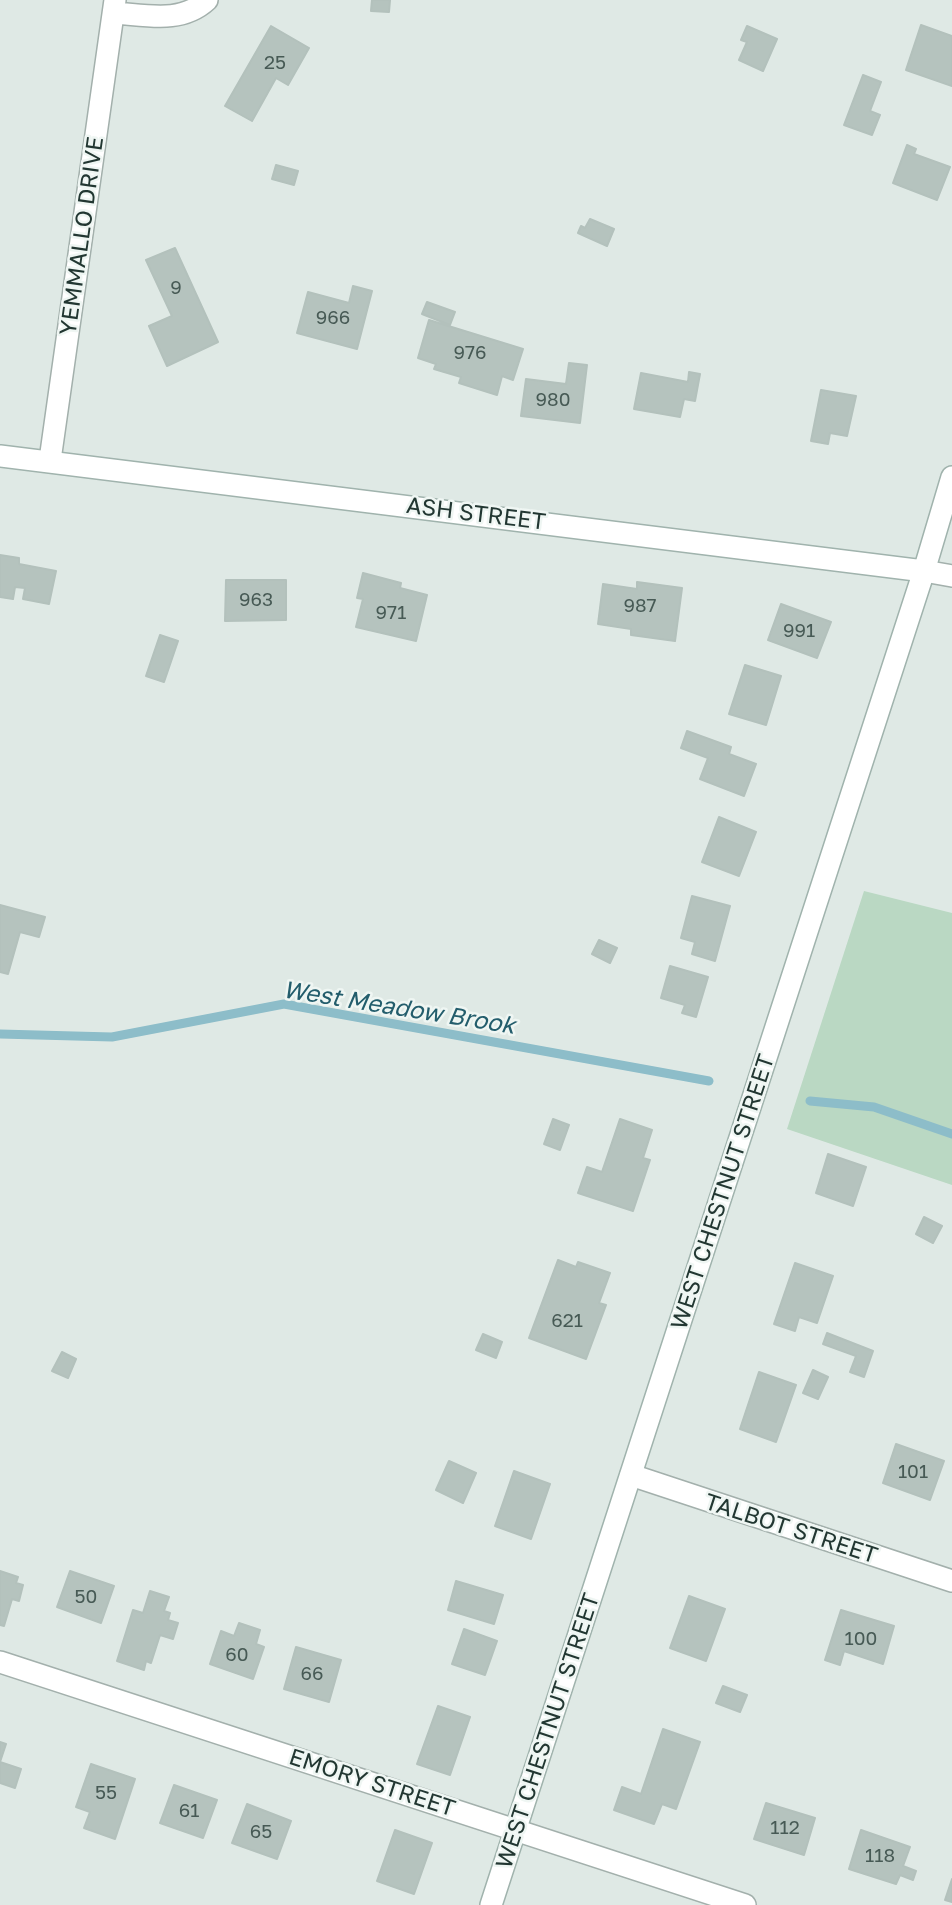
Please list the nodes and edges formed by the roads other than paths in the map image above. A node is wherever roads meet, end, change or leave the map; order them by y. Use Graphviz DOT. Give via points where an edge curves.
graph roads {
  1 [pos="207,0"];
  2 [pos="115,6"];
  3 [pos="0,456"];
  4 [pos="50,460"];
  5 [pos="952,477"];
  6 [pos="924,571"];
  7 [pos="952,576"];
  8 [pos="631,1475"];
  9 [pos="952,1581"];
  10 [pos="0,1662"];
  11 [pos="515,1830"];
  12 [pos="491,1905"];
  13 [pos="745,1905"];
  1 -- 2 [label="street, YEMMALLO DRIVE" via="178,17"];
  2 -- 4 [label="street, YEMMALLO DRIVE"];
  3 -- 4 [label="street, ASH STREET"];
  4 -- 6 [label="street, ASH STREET"];
  5 -- 6 [label="street, WEST CHESTNUT STREET"];
  6 -- 7 [label="street, ASH STREET"];
  6 -- 8 [label="street, WEST CHESTNUT STREET"];
  8 -- 9 [label="street, TALBOT STREET"];
  8 -- 11 [label="street, WEST CHESTNUT STREET"];
  10 -- 11 [label="street, EMORY STREET"];
  11 -- 12 [label="street, WEST CHESTNUT STREET"];
  11 -- 13 [label="street, EMORY STREET"];
}
